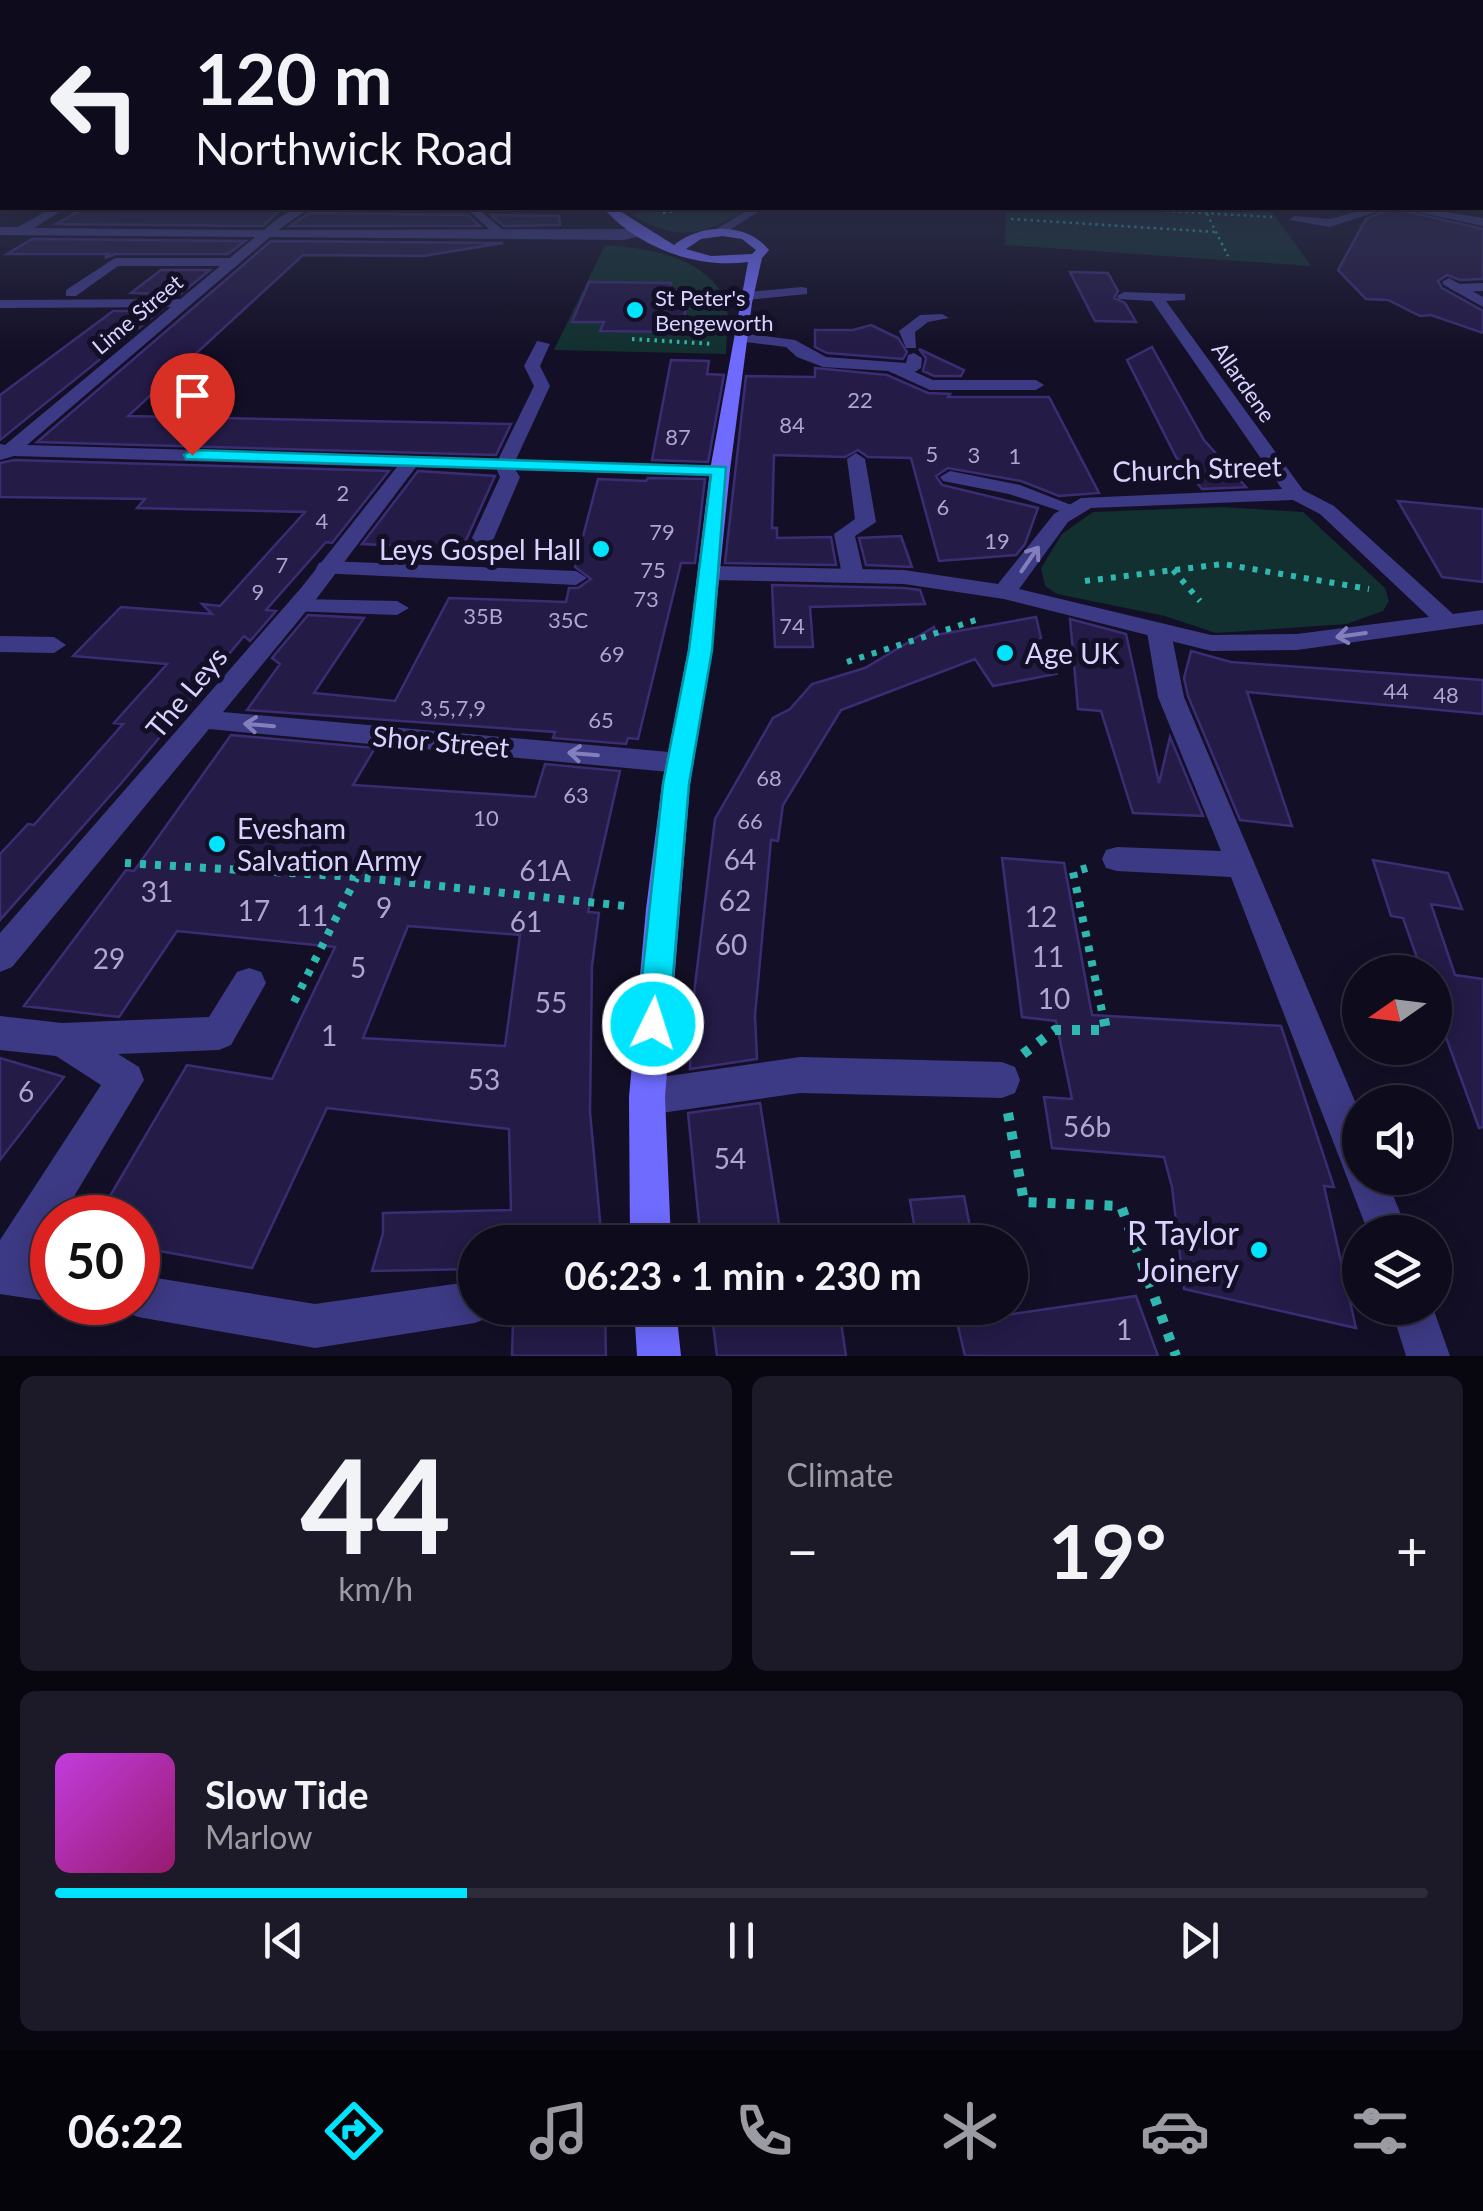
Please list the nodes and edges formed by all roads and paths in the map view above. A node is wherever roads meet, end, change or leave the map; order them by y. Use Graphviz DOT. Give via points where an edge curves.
graph roads {
  1 [pos="30,224"];
  2 [pos="281,224"];
  3 [pos="490,224"];
  4 [pos="630,224"];
  5 [pos="731,224"];
  6 [pos="757,224"];
  7 [pos="1094,224"];
  8 [pos="1212,224"];
  9 [pos="0,231"];
  10 [pos="18,231"];
  11 [pos="269,232"];
  12 [pos="640,232"];
  13 [pos="1216,232"];
  14 [pos="714,234"];
  15 [pos="504,236"];
  16 [pos="699,236"];
  17 [pos="755,240"];
  18 [pos="684,255"];
  19 [pos="756,256"];
  20 [pos="1228,256"];
  21 [pos="234,262"];
  22 [pos="708,262"];
  23 [pos="736,286"];
  24 [pos="1483,287"];
  25 [pos="802,291"];
  26 [pos="71,293"];
  27 [pos="1124,296"];
  28 [pos="1156,296"];
  29 [pos="1180,298"];
  30 [pos="1483,303"];
  31 [pos="0,304"];
  32 [pos="184,304"];
  33 [pos="942,318"];
  34 [pos="632,339"];
  35 [pos="741,342"];
  36 [pos="542,344"];
  37 [pos="896,369"];
  38 [pos="1036,386"];
  39 [pos="3,453"];
  40 [pos="856,459"];
  41 [pos="411,461"];
  42 [pos="504,466"];
  43 [pos="720,470"];
  44 [pos="950,477"];
  45 [pos="1296,494"];
  46 [pos="1069,508"];
  47 [pos="483,538"];
  48 [pos="327,568"];
  49 [pos="1173,570"];
  50 [pos="710,572"];
  51 [pos="853,575"];
  52 [pos="576,578"];
  53 [pos="1082,581"];
  54 [pos="1004,592"];
  55 [pos="1424,600"];
  56 [pos="1200,601"];
  57 [pos="298,606"];
  58 [pos="397,608"];
  59 [pos="1483,617"];
  60 [pos="980,619"];
  61 [pos="1447,621"];
  62 [pos="1159,632"];
  63 [pos="0,644"];
  64 [pos="54,645"];
  65 [pos="848,662"];
  66 [pos="202,720"];
  67 [pos="680,763"];
  68 [pos="1117,859"];
  69 [pos="83,862"];
  70 [pos="1242,865"];
  71 [pos="356,877"];
  72 [pos="662,909"];
  73 [pos="0,957"];
  74 [pos="249,983"];
  75 [pos="294,1002"];
  76 [pos="0,1033"];
  77 [pos="62,1040"];
  78 [pos="1002,1080"];
  79 [pos="647,1097"];
  80 [pos="1342,1115"];
  81 [pos="651,1225"];
  82 [pos="2,1274"];
  83 [pos="30,1278"];
  84 [pos="160,1300"];
  85 [pos="458,1305"];
  86 [pos="657,1325"];
  87 [pos="1418,1325"];
  88 [pos="660,1356"];
  89 [pos="1176,1356"];
  90 [pos="1428,1356"];
  1 -- 10 [label="street"];
  2 -- 11 [label="street, Lime Street"];
  3 -- 15 [label="street"];
  4 -- 12 [label="main road"];
  5 -- 14 [label="street"];
  6 -- 17 [label="street"];
  7 -- 13 [label="path"];
  8 -- 13 [label="path"];
  9 -- 10 [label="street"];
  10 -- 11 [label="street"];
  11 -- 15 [label="street"];
  11 -- 21 [label="street, Lime Street"];
  12 -- 15 [label="street"];
  12 -- 16 [label="main road"];
  12 -- 18 [label="main road"];
  13 -- 20 [label="path"];
  14 -- 16 [label="main road"];
  14 -- 17 [label="main road"];
  16 -- 18 [label="main road" via="679,248"];
  17 -- 19 [label="main road" via="762,250"];
  18 -- 22 [label="main road"];
  19 -- 22 [label="main road"];
  19 -- 23 [label="main road"];
  21 -- 26 [label="street" via="114,262"];
  21 -- 32 [label="street, Lime Street"];
  22 -- 23 [label="main road"];
  23 -- 25 [label="street"];
  23 -- 35 [label="main road"];
  24 -- 30 [label="street" via="1453,285"];
  27 -- 28 [label="street"];
  28 -- 29 [label="street"];
  28 -- 45 [label="street, Allardene"];
  31 -- 32 [label="street"];
  32 -- 39 [label="street, Lime Street"];
  33 -- 37 [label="street" via="924,318 906,331 913,368"];
  34 -- 35 [label="path"];
  35 -- 37 [label="street" via="790,343 824,362"];
  35 -- 43 [label="main road"];
  36 -- 42 [label="street" via="532,366 542,386"];
  37 -- 38 [label="street" via="930,384"];
  39 -- 41 [label="street"];
  40 -- 51 [label="street" via="866,522 844,534"];
  41 -- 42 [label="street"];
  41 -- 48 [label="street, The Leys"];
  42 -- 43 [label="street"];
  42 -- 47 [label="street" via="510,477"];
  43 -- 50 [label="main road"];
  44 -- 46 [label="street"];
  45 -- 46 [label="street, Church Street"];
  45 -- 55 [label="street, Church Street" via="1327,510"];
  54 -- 46 [label="street, one-way"];
  48 -- 52 [label="street"];
  48 -- 57 [label="street, The Leys"];
  49 -- 53 [label="path"];
  49 -- 55 [label="path" via="1223,564"];
  49 -- 56 [label="path"];
  50 -- 51 [label="street"];
  50 -- 67 [label="main road"];
  51 -- 54 [label="street" via="947,580"];
  54 -- 62 [label="street"];
  55 -- 61 [label="street, Church Street"];
  57 -- 58 [label="street"];
  57 -- 66 [label="street, The Leys"];
  59 -- 61 [label="street"];
  60 -- 65 [label="path"];
  61 -- 62 [label="street, one-way" via="1297,642 1211,643"];
  62 -- 70 [label="street" via="1171,697"];
  63 -- 64 [label="street"];
  67 -- 66 [label="street, Shor Street, one-way"];
  66 -- 69 [label="street, The Leys"];
  67 -- 72 [label="main road"];
  68 -- 70 [label="street"];
  68 -- 78 [label="path" via="1074,872 1106,1030 1055,1030 1030,1045"];
  69 -- 71 [label="path"];
  69 -- 73 [label="street, The Leys"];
  70 -- 80 [label="street"];
  71 -- 72 [label="path"];
  71 -- 75 [label="path"];
  72 -- 79 [label="main road"];
  74 -- 77 [label="street" via="220,1034"];
  76 -- 77 [label="street"];
  77 -- 82 [label="street" via="126,1080"];
  78 -- 79 [label="street" via="800,1075"];
  78 -- 89 [label="path" via="1024,1202 1122,1206"];
  79 -- 81 [label="main road"];
  82 -- 83 [label="street"];
  84 -- 85 [label="street" via="315,1326"];
  86 -- 88 [label="main road"];
  87 -- 90 [label="street"];
}
